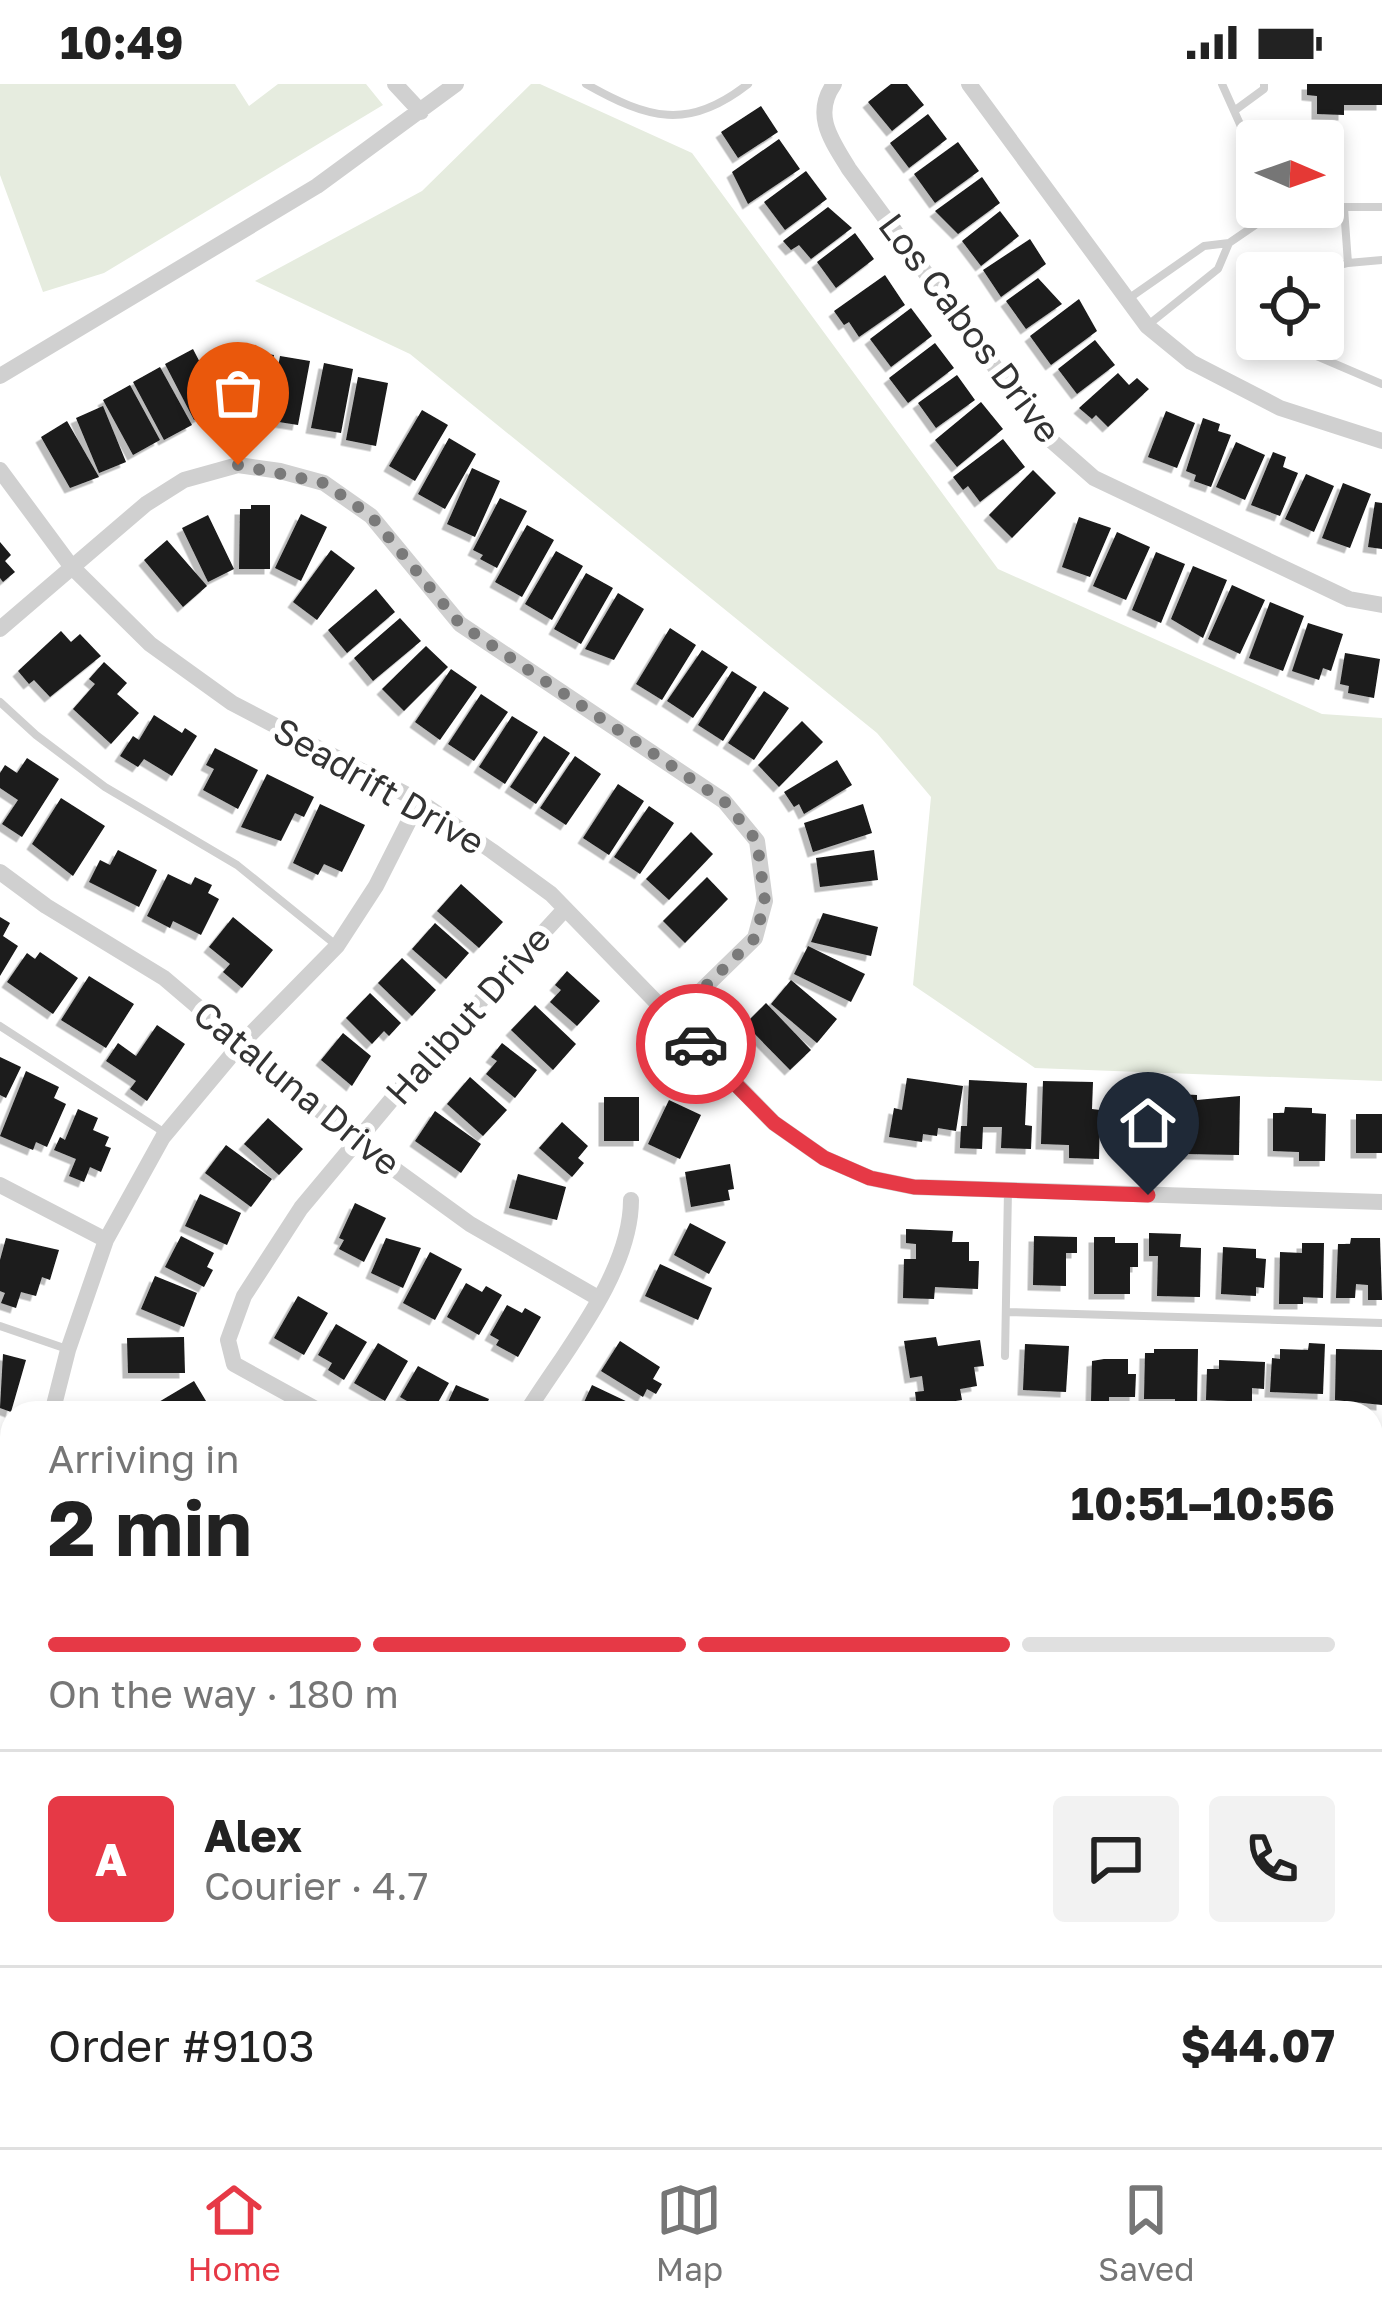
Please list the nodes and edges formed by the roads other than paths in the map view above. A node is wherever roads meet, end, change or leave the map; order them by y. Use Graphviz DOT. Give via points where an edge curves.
graph roads {
  1 [pos="395,84"];
  2 [pos="456,84"];
  3 [pos="586,84"];
  4 [pos="748,84"];
  5 [pos="834,84"];
  6 [pos="969,84"];
  7 [pos="1222,84"];
  8 [pos="1264,84"];
  9 [pos="1234,111"];
  10 [pos="421,112"];
  11 [pos="1238,120"];
  12 [pos="1382,207"];
  13 [pos="1344,208"];
  14 [pos="1250,228"];
  15 [pos="1229,242"];
  16 [pos="1382,260"];
  17 [pos="1348,263"];
  18 [pos="1344,264"];
  19 [pos="1128,299"];
  20 [pos="1147,326"];
  21 [pos="1326,360"];
  22 [pos="0,376"];
  23 [pos="1382,384"];
  24 [pos="1382,441"];
  25 [pos="0,470"];
  26 [pos="71,566"];
  27 [pos="1382,605"];
  28 [pos="0,629"];
  29 [pos="0,702"];
  30 [pos="418,801"];
  31 [pos="0,872"];
  32 [pos="565,908"];
  33 [pos="337,946"];
  34 [pos="672,1019"];
  35 [pos="0,1026"];
  36 [pos="239,1046"];
  37 [pos="166,1133"];
  38 [pos="357,1142"];
  39 [pos="0,1185"];
  40 [pos="1008,1190"];
  41 [pos="631,1199"];
  42 [pos="1382,1202"];
  43 [pos="106,1240"];
  44 [pos="598,1298"];
  45 [pos="1006,1312"];
  46 [pos="1382,1323"];
  47 [pos="0,1325"];
  48 [pos="68,1350"];
  49 [pos="1005,1356"];
  50 [pos="55,1401"];
  51 [pos="301,1401"];
  52 [pos="534,1401"];
  1 -- 10 [label="street"];
  2 -- 10 [label="street"];
  3 -- 4 [label="lane" via="628,107 675,118 721,105"];
  5 -- 27 [label="street, Los Cabos Drive" via="823,125 849,169 1045,435 1094,478 1349,599"];
  6 -- 19 [label="street"];
  7 -- 9 [label="lane"];
  8 -- 9 [label="lane"];
  9 -- 11 [label="lane"];
  10 -- 22 [label="street" via="317,187"];
  12 -- 13 [label="lane"];
  13 -- 17 [label="lane"];
  14 -- 15 [label="lane"];
  15 -- 19 [label="lane" via="1204,246"];
  15 -- 20 [label="lane" via="1219,269"];
  16 -- 17 [label="lane"];
  17 -- 18 [label="lane"];
  19 -- 20 [label="street"];
  20 -- 24 [label="street" via="1191,362 1280,408"];
  21 -- 23 [label="lane"];
  25 -- 26 [label="street, Seadrift Drive"];
  26 -- 28 [label="street"];
  26 -- 30 [label="street, Seadrift Drive" via="151,644 232,703"];
  26 -- 34 [label="street" via="184,480 238,465 324,483 371,516 460,624 724,801 757,841 765,902 755,938"];
  29 -- 33 [label="lane" via="105,787 237,866"];
  30 -- 32 [label="street, Seadrift Drive"];
  30 -- 33 [label="street"];
  31 -- 36 [label="street, Cataluna Drive" via="164,978"];
  32 -- 34 [label="street, Seadrift Drive"];
  32 -- 38 [label="street, Halibut Drive"];
  33 -- 36 [label="street"];
  34 -- 40 [label="street, Seadrift Drive" via="774,1123 824,1158 914,1187"];
  35 -- 37 [label="lane"];
  36 -- 37 [label="street"];
  36 -- 38 [label="street, Cataluna Drive"];
  37 -- 43 [label="street"];
  38 -- 44 [label="street, Cataluna Drive" via="470,1224"];
  38 -- 51 [label="street, Halibut Drive" via="244,1296 228,1340 235,1364"];
  39 -- 43 [label="street"];
  40 -- 42 [label="street, Seadrift Drive"];
  40 -- 45 [label="lane"];
  41 -- 44 [label="street" via="631,1227"];
  43 -- 48 [label="street"];
  44 -- 52 [label="street"];
  45 -- 46 [label="lane"];
  45 -- 49 [label="lane"];
  47 -- 48 [label="lane"];
  48 -- 50 [label="street"];
}
